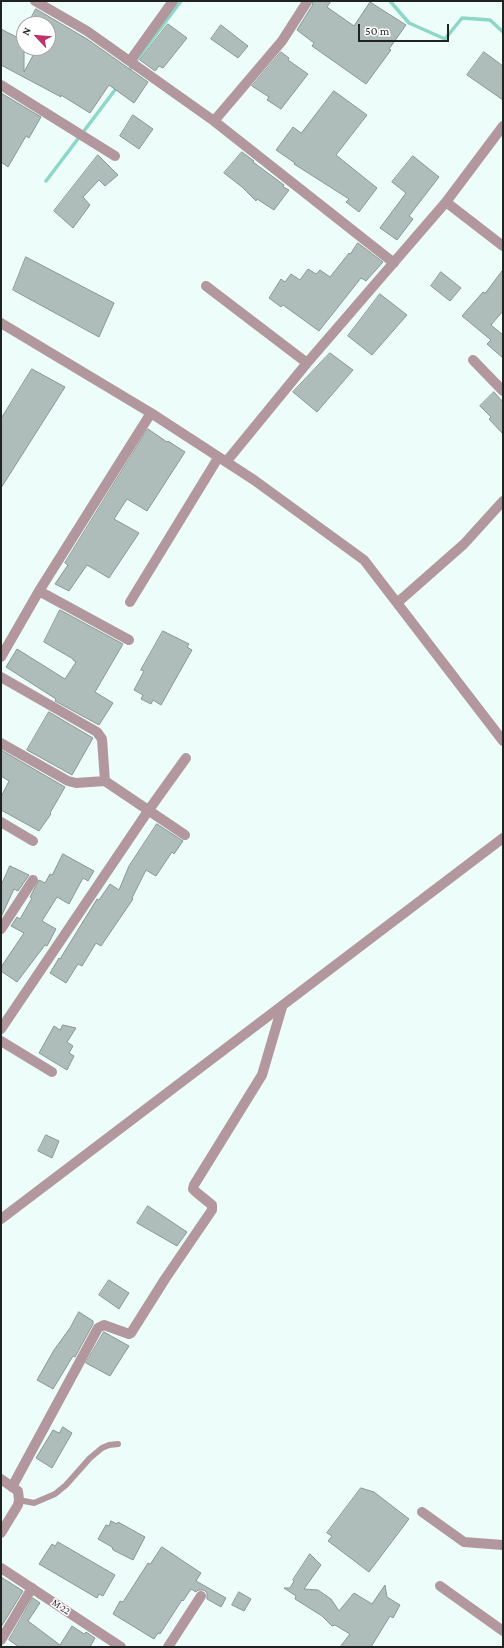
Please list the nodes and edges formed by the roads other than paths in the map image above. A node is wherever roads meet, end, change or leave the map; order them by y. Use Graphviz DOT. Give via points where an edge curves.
graph roads {
  1 [pos="35,1"];
  2 [pos="173,1"];
  3 [pos="308,2"];
  4 [pos="130,61"];
  5 [pos="1,85"];
  6 [pos="214,121"];
  7 [pos="503,126"];
  8 [pos="115,156"];
  9 [pos="446,202"];
  10 [pos="503,246"];
  11 [pos="394,263"];
  12 [pos="206,286"];
  13 [pos="1,323"];
  14 [pos="473,360"];
  15 [pos="308,363"];
  16 [pos="503,391"];
  17 [pos="151,413"];
  18 [pos="222,460"];
  19 [pos="503,501"];
  20 [pos="39,591"];
  21 [pos="130,602"];
  22 [pos="397,603"];
  23 [pos="129,640"];
  24 [pos="1,657"];
  25 [pos="1,677"];
  26 [pos="503,741"];
  27 [pos="1,743"];
  28 [pos="186,758"];
  29 [pos="105,782"];
  30 [pos="148,811"];
  31 [pos="1,822"];
  32 [pos="185,835"];
  33 [pos="503,838"];
  34 [pos="33,841"];
  35 [pos="33,880"];
  36 [pos="1,929"];
  37 [pos="282,1007"];
  38 [pos="1,1029"];
  39 [pos="1,1041"];
  40 [pos="52,1072"];
  41 [pos="1,1219"];
  42 [pos="118,1444"];
  43 [pos="1,1479"];
  44 [pos="12,1487"];
  45 [pos="20,1500"];
  46 [pos="422,1512"];
  47 [pos="1,1533"];
  48 [pos="503,1545"];
  49 [pos="1,1568"];
  50 [pos="440,1586"];
  51 [pos="32,1588"];
  52 [pos="201,1596"];
  53 [pos="503,1631"];
  54 [pos="1,1640"];
  55 [pos="120,1647"];
  56 [pos="168,1647"];
  1 -- 4 [label="street" via="87,31"];
  2 -- 4 [label="street"];
  3 -- 6 [label="street" via="282,41"];
  4 -- 6 [label="street"];
  5 -- 8 [label="street"];
  6 -- 11 [label="street"];
  7 -- 9 [label="street"];
  9 -- 10 [label="street"];
  9 -- 11 [label="street"];
  11 -- 15 [label="street"];
  12 -- 15 [label="street"];
  13 -- 17 [label="street"];
  14 -- 16 [label="street"];
  15 -- 18 [label="street"];
  17 -- 18 [label="street"];
  17 -- 20 [label="street"];
  18 -- 21 [label="street"];
  18 -- 22 [label="street" via="254,480 364,560"];
  19 -- 22 [label="street" via="464,544"];
  20 -- 23 [label="street"];
  20 -- 24 [label="street"];
  22 -- 26 [label="street"];
  25 -- 29 [label="street" via="97,732 102,739"];
  27 -- 29 [label="street" via="68,781"];
  28 -- 30 [label="street"];
  29 -- 30 [label="street"];
  30 -- 32 [label="street"];
  30 -- 38 [label="street"];
  31 -- 34 [label="street"];
  33 -- 37 [label="street"];
  35 -- 36 [label="street"];
  37 -- 41 [label="street"];
  37 -- 44 [label="street" via="262,1075 194,1185 193,1189 212,1205 212,1210 131,1333 104,1325 98,1328"];
  39 -- 40 [label="street"];
  42 -- 45 [label="lane" via="102,1448 55,1494 34,1503"];
  43 -- 44 [label="street"];
  44 -- 45 [label="street" via="18,1491"];
  45 -- 47 [label="street"];
  46 -- 48 [label="street" via="464,1542"];
  49 -- 51 [label="street, M 22"];
  50 -- 53 [label="street"];
  51 -- 54 [label="street"];
  51 -- 55 [label="street, M 22"];
  52 -- 56 [label="street"];
}
